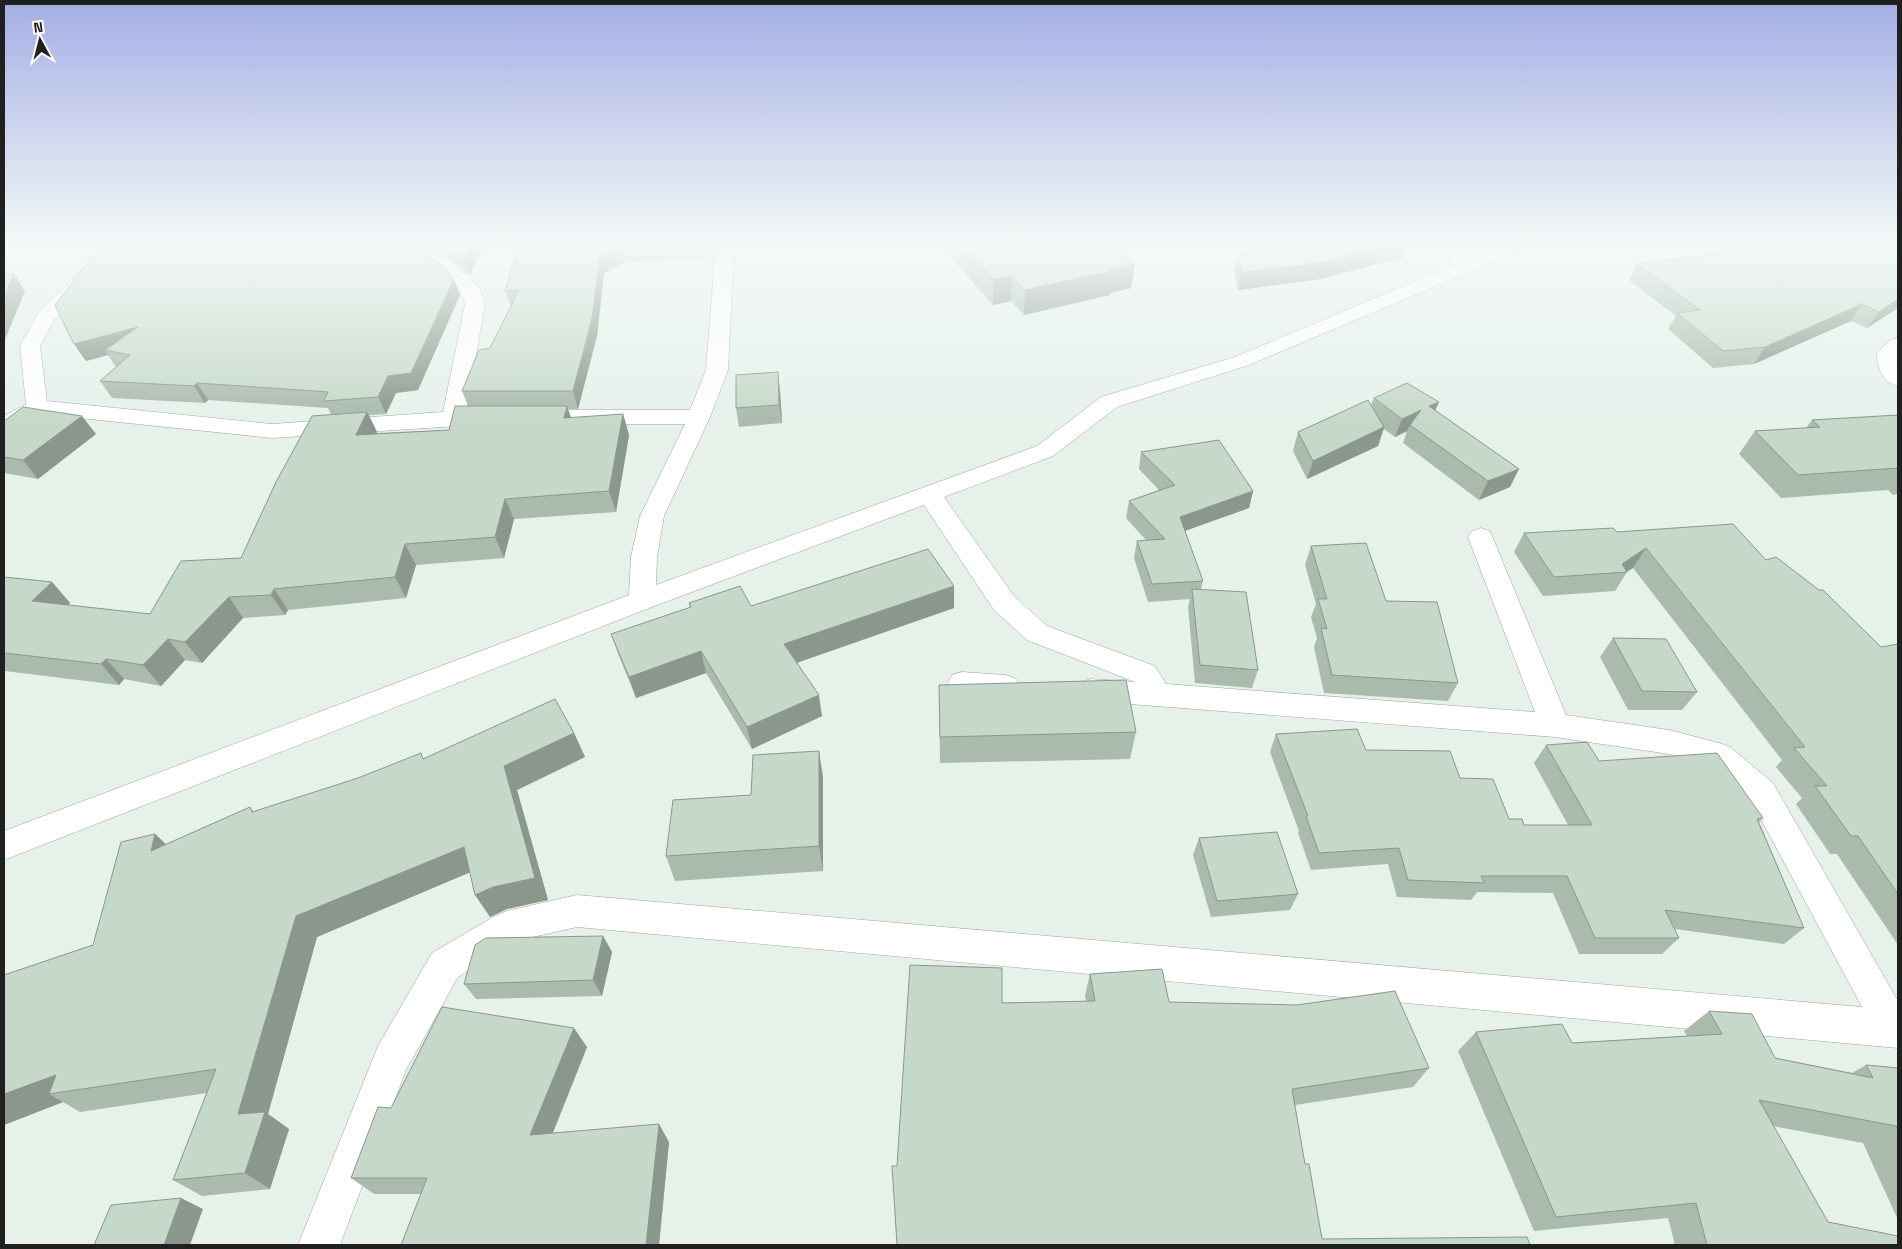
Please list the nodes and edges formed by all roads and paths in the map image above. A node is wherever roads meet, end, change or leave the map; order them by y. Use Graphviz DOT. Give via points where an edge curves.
graph roads {
  1 [pos="58,304"];
  2 [pos="475,304"];
  3 [pos="721,304"];
  4 [pos="1374,304"];
  5 [pos="1898,344"];
  6 [pos="1898,380"];
  7 [pos="37,408"];
  8 [pos="699,417"];
  9 [pos="452,418"];
  10 [pos="4,425"];
  11 [pos="930,495"];
  12 [pos="1481,537"];
  13 [pos="642,600"];
  14 [pos="962,684"];
  15 [pos="1030,687"];
  16 [pos="1069,689"];
  17 [pos="1157,694"];
  18 [pos="1555,725"];
  19 [pos="4,846"];
  20 [pos="1896,1028"];
  21 [pos="318,1245"];
  1 -- 7 [label="street" via="45,317 30,346"];
  2 -- 9 [label="street"];
  3 -- 8 [label="street" via="717,370"];
  4 -- 11 [label="street" via="1242,361 1109,402 1045,451"];
  5 -- 6 [label="street" via="1887,352 1888,367"];
  7 -- 9 [label="street" via="272,431"];
  7 -- 10 [label="street"];
  8 -- 9 [label="street"];
  8 -- 13 [label="street" via="652,516 644,557"];
  11 -- 13 [label="street"];
  11 -- 17 [label="street" via="1004,603 1037,633 1145,674"];
  12 -- 18 [label="street"];
  13 -- 19 [label="street"];
  14 -- 15 [label="street"];
  16 -- 17 [label="street"];
  17 -- 18 [label="street"];
  18 -- 20 [label="street" via="1668,742 1719,756 1762,792"];
  20 -- 21 [label="street" via="577,911 507,927 445,965 391,1059"];
}
